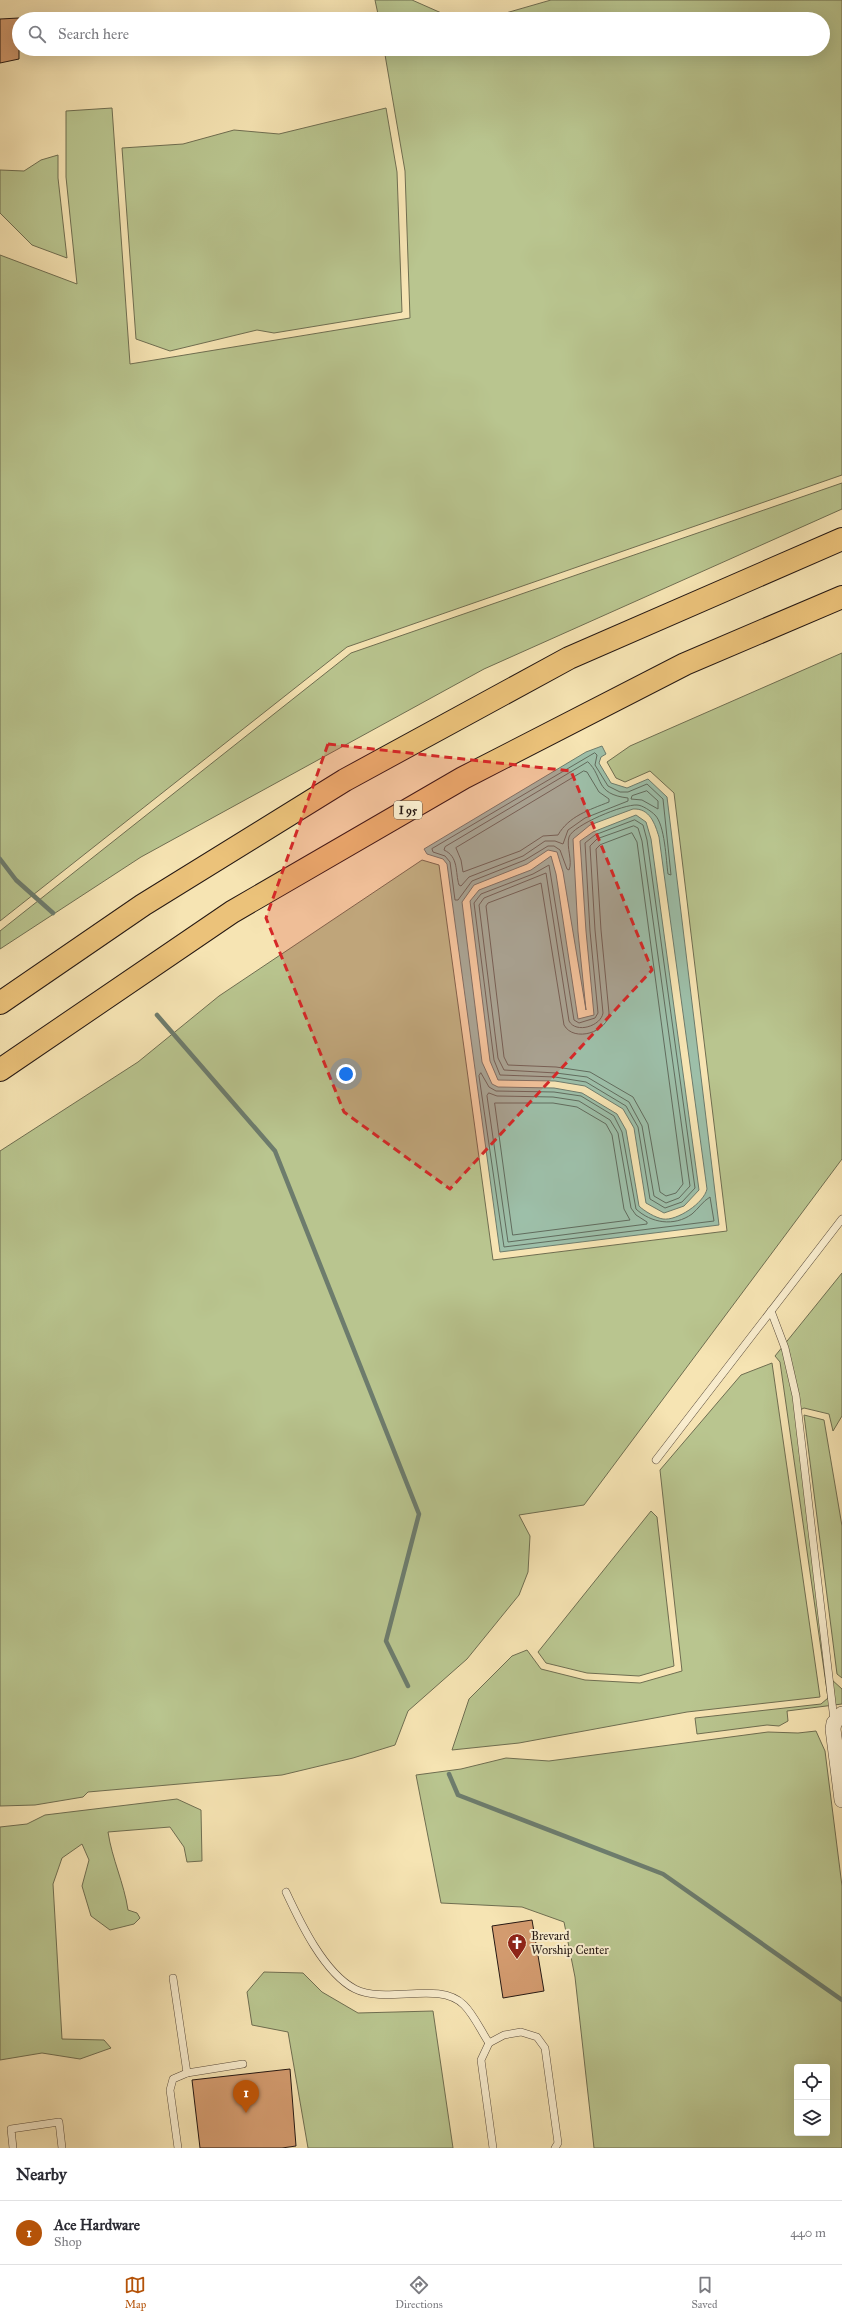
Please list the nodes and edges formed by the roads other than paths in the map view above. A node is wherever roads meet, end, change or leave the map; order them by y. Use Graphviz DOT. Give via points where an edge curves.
graph roads {
  1 [pos="842,539"];
  2 [pos="842,597"];
  3 [pos="0,1003"];
  4 [pos="0,1070"];
  5 [pos="842,1219"];
  6 [pos="771,1311"];
  7 [pos="656,1460"];
  8 [pos="838,1718"];
  9 [pos="842,1800"];
  10 [pos="286,1892"];
  11 [pos="173,1978"];
  12 [pos="489,2043"];
  13 [pos="243,2064"];
  14 [pos="187,2073"];
  15 [pos="13,2148"];
  16 [pos="62,2148"];
  17 [pos="178,2148"];
  18 [pos="493,2148"];
  19 [pos="555,2148"];
  1 -- 3 [label="highway" via="569,658 345,780 143,905"];
  2 -- 4 [label="highway, I 95" via="686,664 463,778 232,912"];
  5 -- 6 [label="lane"];
  6 -- 7 [label="lane"];
  6 -- 8 [label="lane" via="785,1348 796,1396"];
  8 -- 9 [label="street" via="833,1729"];
  10 -- 12 [label="lane" via="306,1934 337,1976 354,1989 368,1994 390,1996 445,1995 464,2005"];
  11 -- 14 [label="lane"];
  12 -- 18 [label="lane" via="481,2060"];
  12 -- 19 [label="lane" via="504,2035 521,2032 537,2037 545,2048 558,2143"];
  13 -- 14 [label="lane"];
  14 -- 17 [label="lane" via="172,2079 170,2086"];
  15 -- 16 [label="lane" via="11,2129 59,2122"];
}
